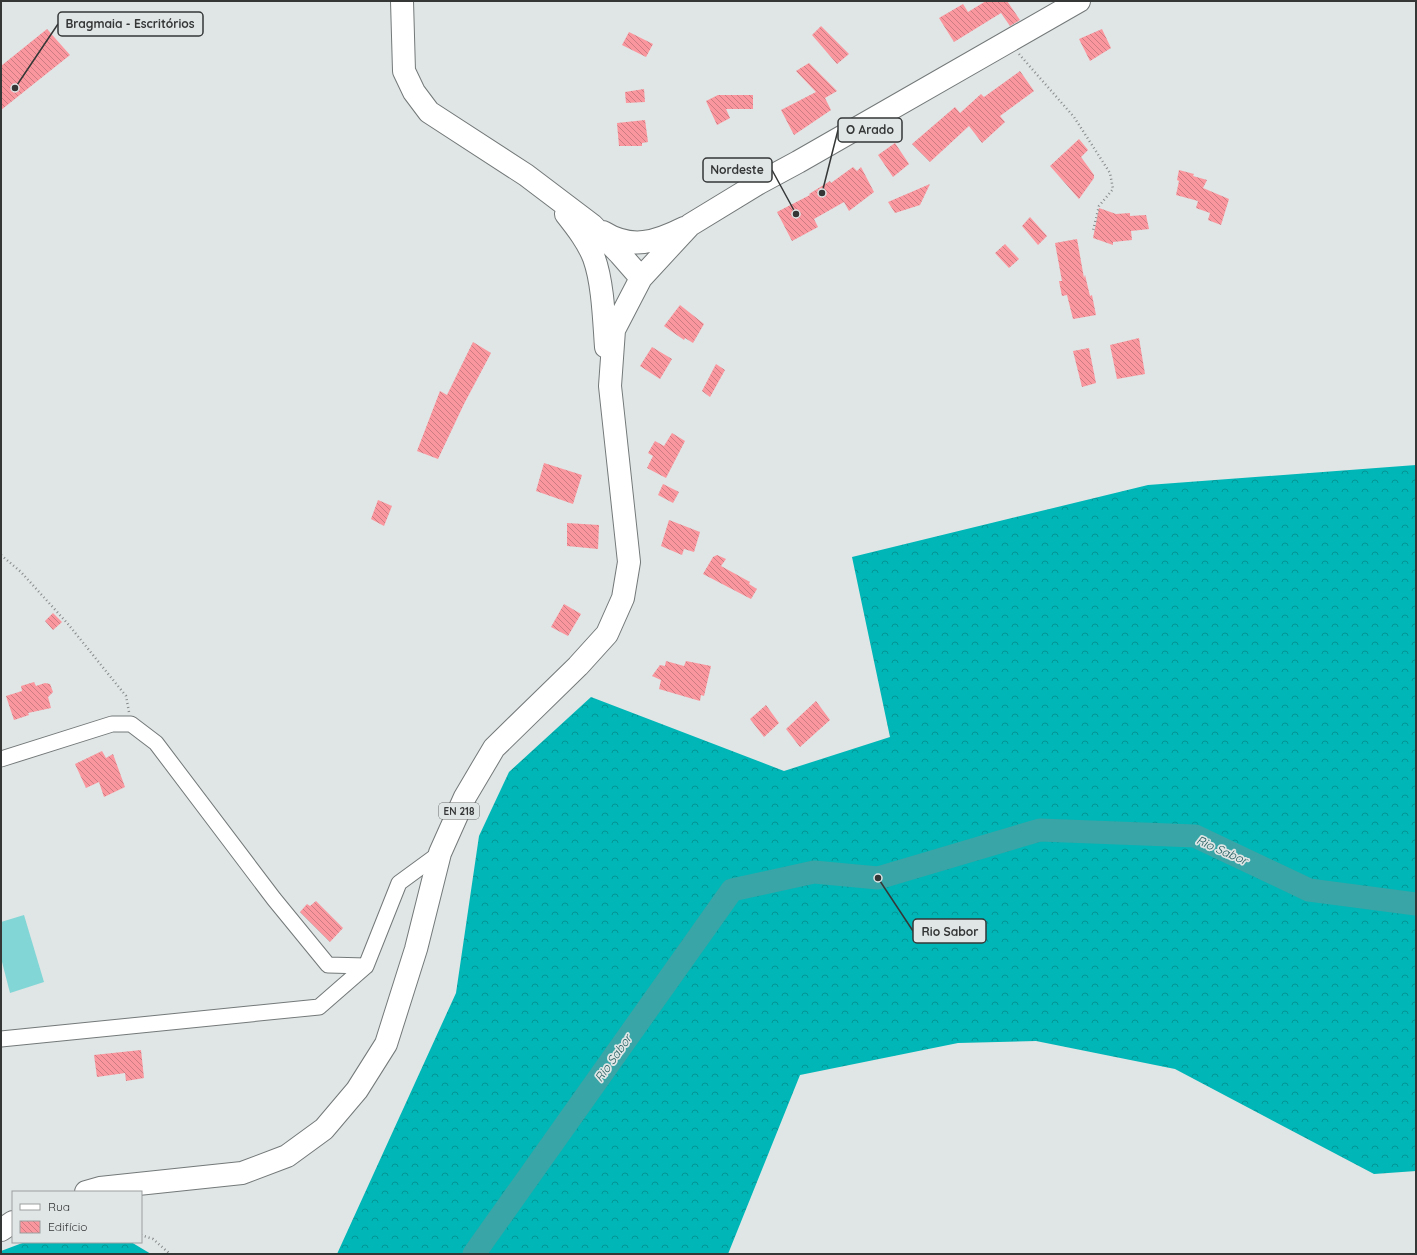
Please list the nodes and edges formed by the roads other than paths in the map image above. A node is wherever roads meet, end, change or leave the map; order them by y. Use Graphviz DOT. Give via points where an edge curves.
graph roads {
  1 [pos="402,1"];
  2 [pos="1079,1"];
  3 [pos="538,184"];
  4 [pos="592,225"];
  5 [pos="690,225"];
  6 [pos="594,257"];
  7 [pos="641,278"];
  8 [pos="610,386"];
  9 [pos="1,759"];
  10 [pos="440,853"];
  11 [pos="366,966"];
  12 [pos="1,1038"];
  13 [pos="90,1191"];
  14 [pos="12,1223"];
  15 [pos="1,1230"];
  1 -- 3 [label="main road" via="404,72 414,92 429,112"];
  2 -- 5 [label="main road, EN 218"];
  3 -- 4 [label="main road"];
  3 -- 6 [label="main road" via="568,216"];
  4 -- 5 [label="main road" via="617,239 633,243 667,236"];
  4 -- 7 [label="main road"];
  5 -- 7 [label="main road, EN 218"];
  6 -- 7 [label="main road"];
  6 -- 8 [label="main road" via="599,272"];
  7 -- 8 [label="main road, EN 218" via="614,330"];
  8 -- 10 [label="main road, EN 218" via="629,562 624,598 608,634 494,748 465,797"];
  9 -- 11 [label="street" via="112,724 131,724 156,743 274,899 328,965"];
  10 -- 11 [label="street" via="399,883"];
  10 -- 13 [label="main road, EN 218" via="416,949 386,1044 357,1090 324,1129 287,1156 242,1173"];
  11 -- 12 [label="street" via="319,1007"];
  14 -- 15 [label="main road"];
}
